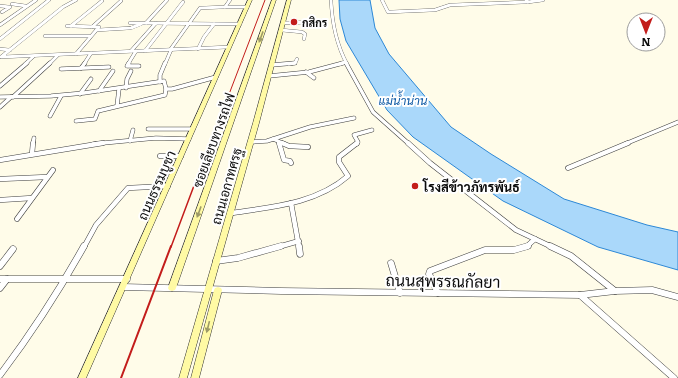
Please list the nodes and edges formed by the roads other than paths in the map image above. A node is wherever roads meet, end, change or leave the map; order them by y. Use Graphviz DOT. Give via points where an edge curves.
graph roads {
  1 [pos="36,0"];
  2 [pos="49,0"];
  3 [pos="76,0"];
  4 [pos="167,0"];
  5 [pos="230,0"];
  6 [pos="250,0"];
  7 [pos="274,0"];
  8 [pos="289,0"];
  9 [pos="331,0"];
  10 [pos="382,0"];
  11 [pos="543,0"];
  12 [pos="102,1"];
  13 [pos="121,1"];
  14 [pos="527,1"];
  15 [pos="183,2"];
  16 [pos="214,3"];
  17 [pos="12,4"];
  18 [pos="0,6"];
  19 [pos="26,6"];
  20 [pos="195,7"];
  21 [pos="202,7"];
  22 [pos="225,7"];
  23 [pos="247,7"];
  24 [pos="211,8"];
  25 [pos="2,12"];
  26 [pos="314,22"];
  27 [pos="130,23"];
  28 [pos="144,23"];
  29 [pos="156,23"];
  30 [pos="167,23"];
  31 [pos="189,23"];
  32 [pos="283,23"];
  33 [pos="214,24"];
  34 [pos="240,24"];
  35 [pos="0,25"];
  36 [pos="92,27"];
  37 [pos="97,30"];
  38 [pos="281,30"];
  39 [pos="44,36"];
  40 [pos="90,36"];
  41 [pos="0,39"];
  42 [pos="304,39"];
  43 [pos="229,47"];
  44 [pos="198,48"];
  45 [pos="0,49"];
  46 [pos="10,50"];
  47 [pos="170,50"];
  48 [pos="131,51"];
  49 [pos="136,51"];
  50 [pos="145,51"];
  51 [pos="91,53"];
  52 [pos="58,54"];
  53 [pos="76,54"];
  54 [pos="34,56"];
  55 [pos="0,57"];
  56 [pos="297,58"];
  57 [pos="345,62"];
  58 [pos="272,65"];
  59 [pos="139,66"];
  60 [pos="109,67"];
  61 [pos="81,68"];
  62 [pos="61,69"];
  63 [pos="131,70"];
  64 [pos="113,71"];
  65 [pos="306,72"];
  66 [pos="269,76"];
  67 [pos="216,77"];
  68 [pos="314,78"];
  69 [pos="91,79"];
  70 [pos="160,82"];
  71 [pos="0,86"];
  72 [pos="126,88"];
  73 [pos="119,89"];
  74 [pos="166,89"];
  75 [pos="100,91"];
  76 [pos="80,94"];
  77 [pos="60,96"];
  78 [pos="0,97"];
  79 [pos="12,97"];
  80 [pos="117,106"];
  81 [pos="0,107"];
  82 [pos="50,116"];
  83 [pos="354,118"];
  84 [pos="76,121"];
  85 [pos="678,122"];
  86 [pos="148,129"];
  87 [pos="193,129"];
  88 [pos="133,130"];
  89 [pos="372,130"];
  90 [pos="34,138"];
  91 [pos="189,139"];
  92 [pos="273,140"];
  93 [pos="130,141"];
  94 [pos="251,142"];
  95 [pos="278,142"];
  96 [pos="308,147"];
  97 [pos="32,154"];
  98 [pos="160,156"];
  99 [pos="181,156"];
  100 [pos="0,160"];
  101 [pos="291,163"];
  102 [pos="568,168"];
  103 [pos="53,170"];
  104 [pos="48,177"];
  105 [pos="0,179"];
  106 [pos="168,186"];
  107 [pos="32,198"];
  108 [pos="0,200"];
  109 [pos="291,203"];
  110 [pos="231,213"];
  111 [pos="17,219"];
  112 [pos="535,239"];
  113 [pos="299,242"];
  114 [pos="13,249"];
  115 [pos="300,254"];
  116 [pos="216,261"];
  117 [pos="391,263"];
  118 [pos="0,266"];
  119 [pos="66,278"];
  120 [pos="0,279"];
  121 [pos="7,279"];
  122 [pos="126,279"];
  123 [pos="123,287"];
  124 [pos="0,288"];
  125 [pos="172,288"];
  126 [pos="207,289"];
  127 [pos="218,290"];
  128 [pos="615,291"];
  129 [pos="400,293"];
  130 [pos="438,293"];
  131 [pos="580,295"];
  132 [pos="678,297"];
  133 [pos="0,375"];
  134 [pos="82,378"];
  135 [pos="183,378"];
  136 [pos="196,378"];
  137 [pos="674,378"];
  1 -- 19 [label="street"];
  2 -- 41 [label="street"];
  3 -- 46 [label="street" via="63,7"];
  4 -- 28 [label="street"];
  5 -- 22 [label="street"];
  6 -- 23 [label="main road, ถนนธรรมบูชา"];
  7 -- 125 [label="main road, ซอยเลียบทางรถไฟ, one-way"];
  8 -- 32 [label="main road, ถนนเอกาทศรฐ"];
  9 -- 57 [label="street" via="332,20"];
  10 -- 14 [label="street" via="388,12"];
  11 -- 14 [label="street"];
  12 -- 36 [label="street" via="69,26"];
  13 -- 36 [label="street"];
  15 -- 30 [label="street"];
  16 -- 24 [label="street"];
  17 -- 19 [label="street"];
  18 -- 25 [label="street" via="10,7"];
  19 -- 35 [label="street"];
  20 -- 21 [label="street"];
  21 -- 24 [label="street"];
  21 -- 31 [label="street"];
  22 -- 23 [label="street"];
  22 -- 24 [label="street"];
  23 -- 34 [label="main road, ถนนธรรมบูชา"];
  26 -- 32 [label="street"];
  27 -- 28 [label="street"];
  28 -- 29 [label="street"];
  28 -- 37 [label="street" via="131,28"];
  29 -- 30 [label="street"];
  29 -- 48 [label="street"];
  30 -- 31 [label="street"];
  30 -- 50 [label="street"];
  31 -- 33 [label="street"];
  31 -- 47 [label="street"];
  32 -- 38 [label="main road, ถนนเอกาทศรฐ"];
  33 -- 34 [label="street"];
  33 -- 44 [label="street"];
  34 -- 43 [label="main road, ถนนธรรมบูชา"];
  36 -- 37 [label="street" via="99,27"];
  37 -- 40 [label="street"];
  38 -- 42 [label="street" via="302,32 305,34"];
  38 -- 58 [label="main road, ถนนเอกาทศรฐ"];
  39 -- 40 [label="street"];
  40 -- 53 [label="street"];
  43 -- 44 [label="street"];
  43 -- 67 [label="main road, ถนนธรรมบูชา"];
  44 -- 47 [label="street"];
  45 -- 46 [label="street"];
  46 -- 55 [label="street"];
  47 -- 50 [label="street"];
  47 -- 70 [label="street" via="160,75"];
  48 -- 49 [label="street"];
  48 -- 51 [label="street"];
  49 -- 50 [label="street"];
  49 -- 59 [label="street" via="127,66"];
  51 -- 53 [label="street"];
  51 -- 61 [label="street"];
  52 -- 53 [label="street"];
  52 -- 54 [label="street"];
  52 -- 79 [label="street"];
  54 -- 55 [label="street"];
  54 -- 71 [label="street"];
  56 -- 58 [label="street" via="295,63"];
  57 -- 65 [label="street"];
  57 -- 112 [label="street" via="373,112 430,163 516,230"];
  58 -- 66 [label="main road, ถนนเอกาทศรฐ"];
  60 -- 61 [label="street"];
  61 -- 62 [label="street"];
  63 -- 72 [label="street"];
  64 -- 75 [label="street"];
  65 -- 66 [label="street"];
  65 -- 68 [label="street"];
  66 -- 94 [label="main road, ถนนเอกาทศรฐ"];
  67 -- 74 [label="street"];
  67 -- 87 [label="main road, ถนนธรรมบูชา"];
  69 -- 76 [label="street"];
  70 -- 72 [label="street"];
  70 -- 74 [label="street" via="164,82"];
  72 -- 73 [label="street"];
  73 -- 75 [label="street"];
  73 -- 80 [label="street"];
  74 -- 80 [label="street" via="165,95"];
  75 -- 76 [label="street"];
  76 -- 77 [label="street"];
  77 -- 79 [label="street"];
  77 -- 82 [label="street"];
  78 -- 79 [label="street"];
  79 -- 81 [label="street"];
  80 -- 84 [label="street" via="98,111 95,119"];
  83 -- 92 [label="street"];
  85 -- 102 [label="street"];
  86 -- 87 [label="street"];
  87 -- 91 [label="main road, ถนนธรรมบูชา"];
  88 -- 93 [label="street"];
  89 -- 109 [label="street" via="354,135 358,144 339,156 339,162 348,176 345,180 328,191"];
  90 -- 97 [label="street"];
  91 -- 93 [label="street" via="156,138"];
  91 -- 99 [label="main road, ถนนธรรมบูชา"];
  92 -- 94 [label="street"];
  92 -- 95 [label="street"];
  93 -- 97 [label="street"];
  94 -- 110 [label="main road, ถนนเอกาทศรฐ"];
  95 -- 96 [label="street" via="289,146"];
  95 -- 101 [label="street" via="284,160"];
  97 -- 100 [label="street"];
  98 -- 99 [label="street"];
  99 -- 106 [label="main road, ถนนธรรมบูชา"];
  103 -- 104 [label="street"];
  104 -- 105 [label="street"];
  104 -- 107 [label="street"];
  106 -- 119 [label="street" via="128,188 96,225"];
  106 -- 122 [label="main road, ถนนธรรมบูชา"];
  107 -- 108 [label="street"];
  107 -- 111 [label="street"];
  109 -- 110 [label="street"];
  109 -- 113 [label="street"];
  110 -- 116 [label="main road, ถนนเอกาทศรฐ"];
  112 -- 128 [label="street" via="571,256"];
  112 -- 130 [label="street" via="530,246 520,250 483,250 430,271"];
  113 -- 115 [label="street"];
  113 -- 116 [label="street"];
  114 -- 118 [label="street"];
  116 -- 126 [label="main road, ถนนเอกาทศรฐ"];
  117 -- 129 [label="street"];
  119 -- 121 [label="street"];
  119 -- 122 [label="street"];
  119 -- 133 [label="street"];
  120 -- 121 [label="street"];
  121 -- 124 [label="street"];
  122 -- 123 [label="main road, ถนนธรรมบูชา"];
  123 -- 125 [label="street, ถนนสุพรรณกัลยา"];
  123 -- 134 [label="main road, ถนนธรรมบูชา"];
  125 -- 126 [label="street, ถนนสุพรรณกัลยา"];
  126 -- 127 [label="street, ถนนสุพรรณกัลยา"];
  126 -- 135 [label="main road, ถนนเอกาทศรฐ"];
  127 -- 129 [label="street, ถนนสุพรรณกัลยา"];
  127 -- 136 [label="main road, one-way"];
  128 -- 131 [label="street, ถนนสุพรรณกัลยา"];
  128 -- 132 [label="street, ถนนสุพรรณกัลยา" via="652,290"];
  129 -- 130 [label="street, ถนนสุพรรณกัลยา"];
  130 -- 131 [label="street, ถนนสุพรรณกัลยา"];
  131 -- 137 [label="street"];
}
